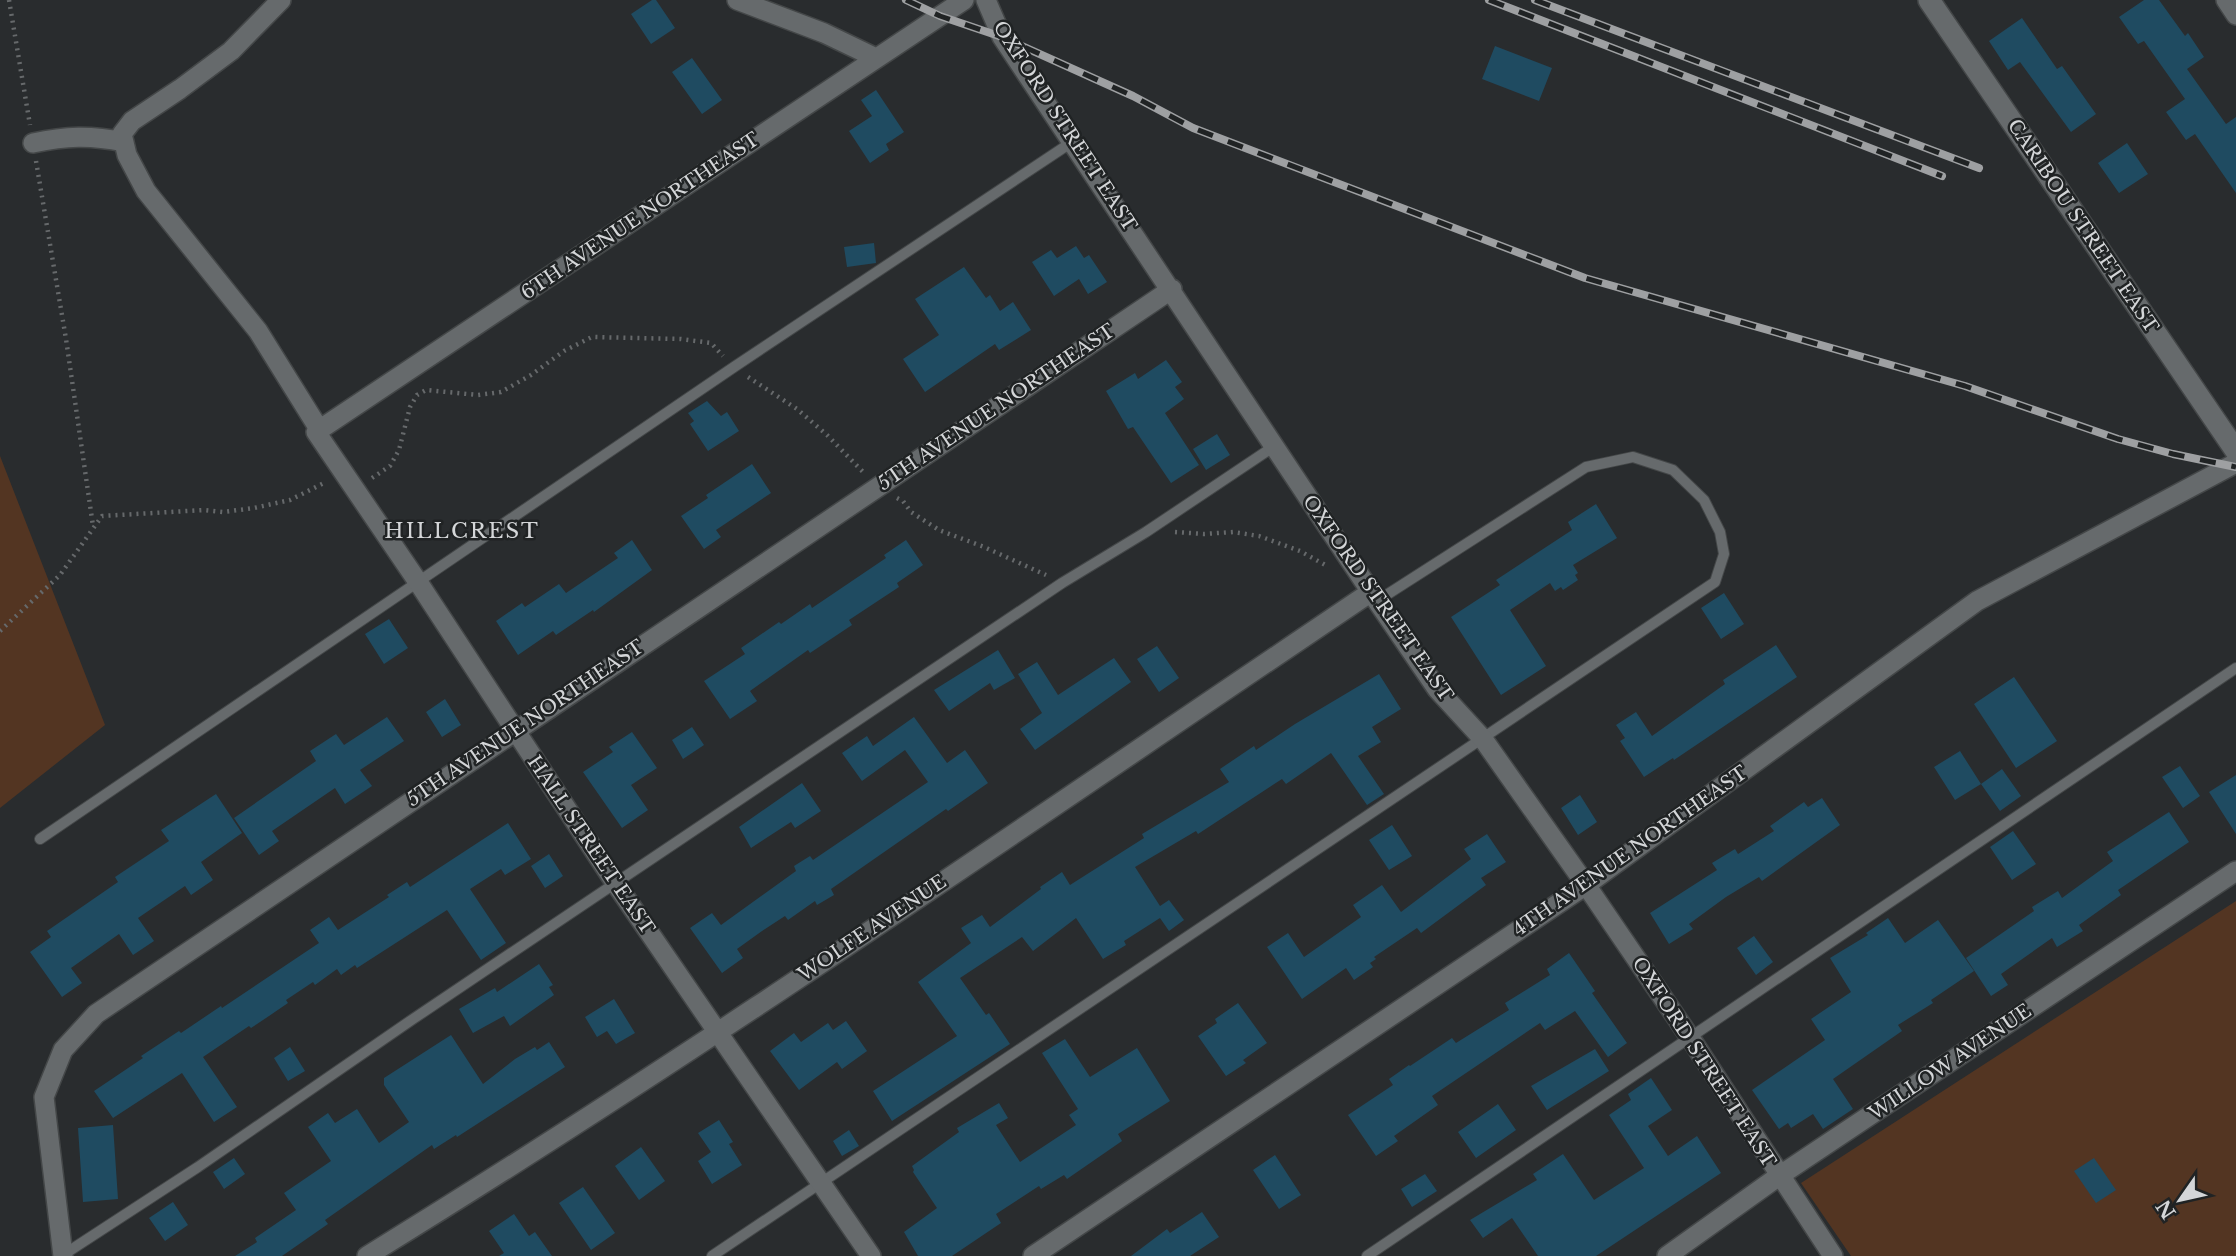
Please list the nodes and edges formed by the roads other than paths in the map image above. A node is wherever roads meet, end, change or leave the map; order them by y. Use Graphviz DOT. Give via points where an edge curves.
graph roads {
  1 [pos="281,0"];
  2 [pos="737,0"];
  3 [pos="964,0"];
  4 [pos="986,0"];
  5 [pos="1930,0"];
  6 [pos="2226,0"];
  7 [pos="2236,15"];
  8 [pos="876,58"];
  9 [pos="124,142"];
  10 [pos="1072,142"];
  11 [pos="33,143"];
  12 [pos="1172,289"];
  13 [pos="317,431"];
  14 [pos="1273,447"];
  15 [pos="2236,451"];
  16 [pos="2236,463"];
  17 [pos="418,582"];
  18 [pos="1374,596"];
  19 [pos="2236,668"];
  20 [pos="515,730"];
  21 [pos="1483,739"];
  22 [pos="40,839"];
  23 [pos="2236,871"];
  24 [pos="616,884"];
  25 [pos="1586,885"];
  26 [pos="717,1032"];
  27 [pos="1691,1039"];
  28 [pos="1779,1176"];
  29 [pos="821,1182"];
  30 [pos="63,1256"];
  31 [pos="367,1256"];
  32 [pos="712,1256"];
  33 [pos="871,1256"];
  34 [pos="1033,1256"];
  35 [pos="1367,1256"];
  36 [pos="1667,1256"];
  37 [pos="1833,1256"];
  1 -- 9 [label="street" via="231,51 132,121 122,134"];
  2 -- 8 [label="street"];
  3 -- 8 [label="street, 6TH AVENUE NORTHEAST"];
  4 -- 10 [label="street, OXFORD STREET EAST" via="1002,37"];
  5 -- 15 [label="street, CARIBOU STREET EAST"];
  6 -- 7 [label="street"];
  8 -- 13 [label="street, 6TH AVENUE NORTHEAST"];
  9 -- 11 [label="street" via="96,136"];
  9 -- 13 [label="street, HALL STREET EAST" via="146,191 258,331"];
  10 -- 12 [label="street, OXFORD STREET EAST"];
  10 -- 17 [label="lane"];
  12 -- 14 [label="street, OXFORD STREET EAST"];
  12 -- 20 [label="street, 5TH AVENUE NORTHEAST"];
  13 -- 17 [label="street, HALL STREET EAST"];
  14 -- 18 [label="street, OXFORD STREET EAST"];
  14 -- 24 [label="lane" via="1062,583"];
  16 -- 25 [label="street, 4TH AVENUE NORTHEAST" via="1977,601"];
  17 -- 20 [label="street, HALL STREET EAST"];
  17 -- 22 [label="lane"];
  18 -- 21 [label="street, OXFORD STREET EAST" via="1437,689"];
  18 -- 21 [label="lane" via="1586,467 1633,457 1673,470 1704,500 1720,533 1724,554 1715,582"];
  18 -- 26 [label="street, WOLFE AVENUE"];
  19 -- 27 [label="lane"];
  20 -- 24 [label="street, HALL STREET EAST"];
  20 -- 30 [label="street, 5TH AVENUE NORTHEAST" via="96,1014 63,1050 44,1097"];
  21 -- 25 [label="street, OXFORD STREET EAST"];
  21 -- 29 [label="lane"];
  23 -- 28 [label="street, WILLOW AVENUE"];
  24 -- 26 [label="street, HALL STREET EAST"];
  24 -- 30 [label="lane"];
  25 -- 27 [label="street, OXFORD STREET EAST"];
  25 -- 34 [label="street, 4TH AVENUE NORTHEAST"];
  26 -- 29 [label="street, HALL STREET EAST"];
  26 -- 31 [label="street, WOLFE AVENUE" via="524,1160"];
  27 -- 28 [label="street, OXFORD STREET EAST"];
  27 -- 35 [label="lane"];
  28 -- 36 [label="street, WILLOW AVENUE"];
  28 -- 37 [label="street, OXFORD STREET EAST"];
  29 -- 32 [label="lane"];
  29 -- 33 [label="street, HALL STREET EAST"];
}
